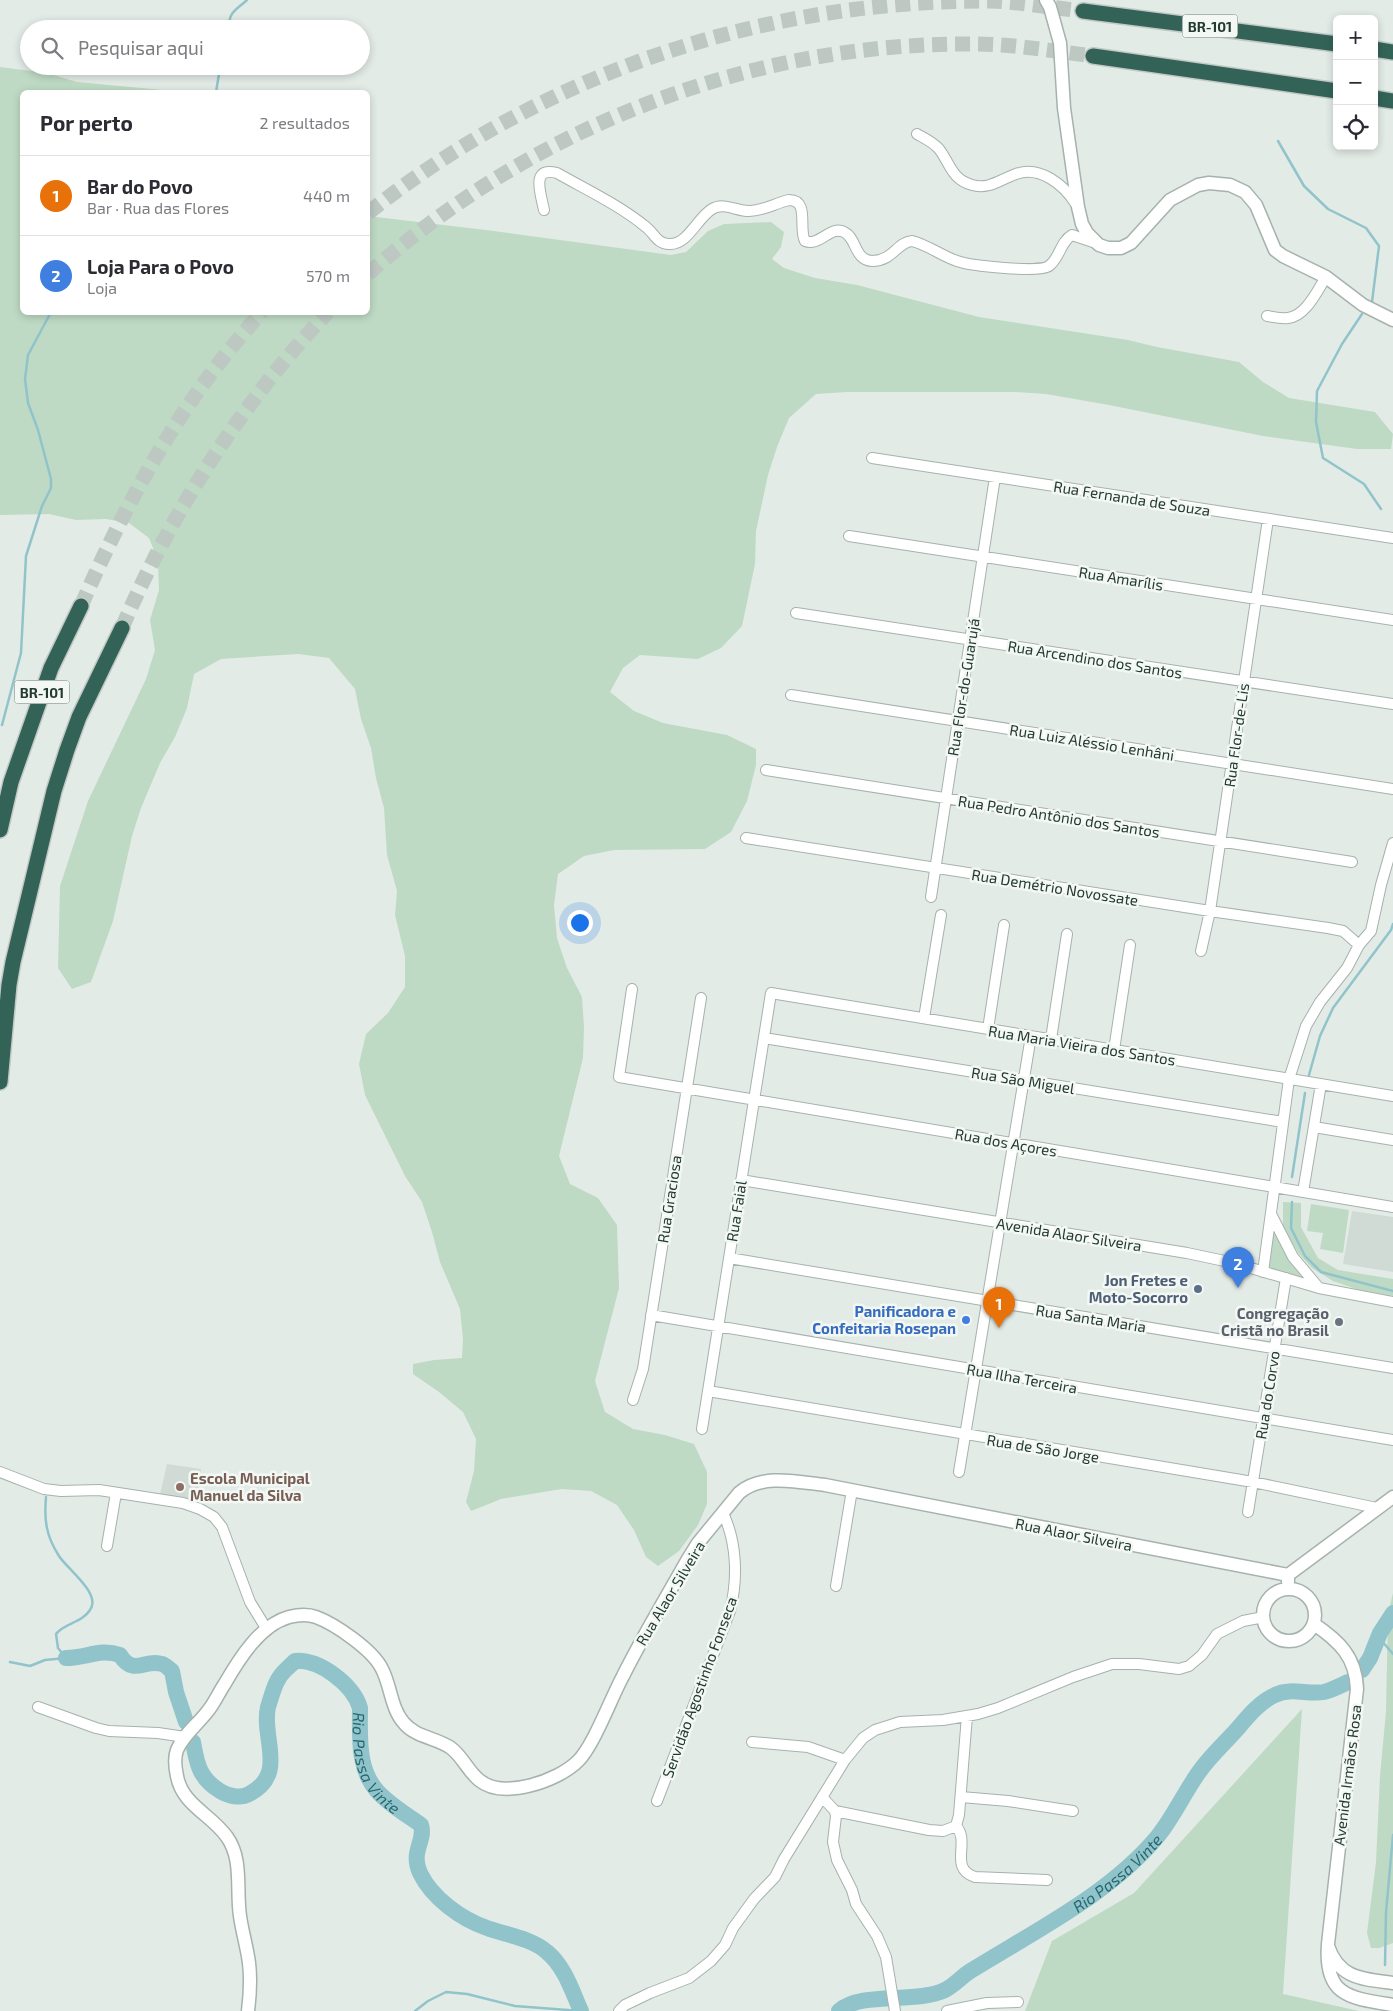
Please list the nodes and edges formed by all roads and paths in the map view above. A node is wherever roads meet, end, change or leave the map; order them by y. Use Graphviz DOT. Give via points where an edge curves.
graph roads {
  1 [pos="1046,0"];
  2 [pos="1083,11"];
  3 [pos="1333,43"];
  4 [pos="1378,50"];
  5 [pos="1393,52"];
  6 [pos="1093,56"];
  7 [pos="1333,90"];
  8 [pos="1378,99"];
  9 [pos="1393,101"];
  10 [pos="917,134"];
  11 [pos="1078,207"];
  12 [pos="544,210"];
  13 [pos="1099,245"];
  14 [pos="1326,277"];
  15 [pos="1267,316"];
  16 [pos="1393,320"];
  17 [pos="872,458"];
  18 [pos="995,477"];
  19 [pos="1268,519"];
  20 [pos="849,536"];
  21 [pos="1393,538"];
  22 [pos="983,556"];
  23 [pos="1256,598"];
  24 [pos="81,606"];
  25 [pos="796,613"];
  26 [pos="1393,620"];
  27 [pos="122,628"];
  28 [pos="970,640"];
  29 [pos="1244,682"];
  30 [pos="791,695"];
  31 [pos="1393,704"];
  32 [pos="958,721"];
  33 [pos="1232,764"];
  34 [pos="766,770"];
  35 [pos="1393,789"];
  36 [pos="946,798"];
  37 [pos="0,830"];
  38 [pos="746,838"];
  39 [pos="1220,841"];
  40 [pos="1393,843"];
  41 [pos="1352,862"];
  42 [pos="936,868"];
  43 [pos="932,897"];
  44 [pos="1210,911"];
  45 [pos="941,915"];
  46 [pos="1004,925"];
  47 [pos="1067,934"];
  48 [pos="1130,945"];
  49 [pos="1359,945"];
  50 [pos="1201,951"];
  51 [pos="632,989"];
  52 [pos="771,993"];
  53 [pos="701,998"];
  54 [pos="924,1018"];
  55 [pos="988,1029"];
  56 [pos="1031,1036"];
  57 [pos="764,1038"];
  58 [pos="1051,1039"];
  59 [pos="1114,1050"];
  60 [pos="1289,1079"];
  61 [pos="1024,1080"];
  62 [pos="0,1082"];
  63 [pos="1321,1084"];
  64 [pos="687,1088"];
  65 [pos="1393,1096"];
  66 [pos="754,1099"];
  67 [pos="1283,1122"];
  68 [pos="1314,1128"];
  69 [pos="1393,1140"];
  70 [pos="1013,1143"];
  71 [pos="741,1180"];
  72 [pos="1274,1187"];
  73 [pos="1303,1192"];
  74 [pos="1393,1207"];
  75 [pos="1271,1213"];
  76 [pos="1000,1223"];
  77 [pos="729,1258"];
  78 [pos="1263,1272"];
  79 [pos="1286,1278"];
  80 [pos="1319,1288"];
  81 [pos="987,1301"];
  82 [pos="1393,1302"];
  83 [pos="651,1316"];
  84 [pos="718,1327"];
  85 [pos="1274,1349"];
  86 [pos="1393,1368"];
  87 [pos="976,1370"];
  88 [pos="708,1392"];
  89 [pos="633,1400"];
  90 [pos="1263,1418"];
  91 [pos="702,1429"];
  92 [pos="965,1435"];
  93 [pos="1393,1440"];
  94 [pos="0,1472"];
  95 [pos="959,1472"];
  96 [pos="1253,1482"];
  97 [pos="852,1490"];
  98 [pos="116,1493"];
  99 [pos="1393,1497"];
  100 [pos="1377,1508"];
  101 [pos="1248,1512"];
  102 [pos="724,1513"];
  103 [pos="107,1546"];
  104 [pos="1288,1575"];
  105 [pos="836,1586"];
  106 [pos="1287,1589"];
  107 [pos="1264,1617"];
  108 [pos="1314,1624"];
  109 [pos="266,1628"];
  110 [pos="38,1707"];
  111 [pos="967,1716"];
  112 [pos="185,1737"];
  113 [pos="752,1742"];
  114 [pos="845,1760"];
  115 [pos="822,1797"];
  116 [pos="961,1797"];
  117 [pos="657,1801"];
  118 [pos="835,1811"];
  119 [pos="1073,1811"];
  120 [pos="956,1826"];
  121 [pos="1047,1880"];
  122 [pos="1328,1944"];
  123 [pos="1378,1981"];
  124 [pos="1393,1984"];
  125 [pos="1348,1995"];
  126 [pos="1018,2002"];
  127 [pos="1393,2005"];
  128 [pos="895,2010"];
  129 [pos="248,2011"];
  130 [pos="619,2011"];
  131 [pos="948,2011"];
  1 -- 11 [label="street" via="1060,43 1064,108"];
  2 -- 3 [label="highway, BR-101"];
  4 -- 5 [label="highway"];
  6 -- 7 [label="highway"];
  8 -- 9 [label="highway"];
  10 -- 11 [label="street" via="938,147 953,172 964,182 988,186 1018,173 1036,172 1063,186"];
  11 -- 13 [label="street" via="1082,224"];
  12 -- 13 [label="street" via="540,178 548,170 623,211 663,244 671,245 684,239 706,212 715,207 756,211 794,200 802,210 805,241 814,242 842,230 857,252 872,261 889,257 903,243 912,241 959,262 1042,269 1053,262 1072,235"];
  13 -- 14 [label="street" via="1121,248 1131,243 1170,200 1198,185 1220,182 1237,188 1250,198 1262,216 1275,250"];
  14 -- 15 [label="street" via="1311,300 1294,317"];
  14 -- 16 [label="street" via="1363,306"];
  17 -- 18 [label="street, Rua Fernanda de Souza"];
  18 -- 19 [label="street, Rua Fernanda de Souza"];
  18 -- 22 [label="street, Rua Flor-do-Guarujá"];
  19 -- 21 [label="street, Rua Fernanda de Souza"];
  19 -- 23 [label="street, Rua Flor-de-Lis"];
  20 -- 22 [label="street, Rua Amarílis"];
  22 -- 23 [label="street, Rua Amarílis"];
  22 -- 28 [label="street, Rua Flor-do-Guarujá"];
  23 -- 26 [label="street, Rua Amarílis"];
  23 -- 29 [label="street, Rua Flor-de-Lis"];
  24 -- 37 [label="highway, BR-101" via="51,668 12,782"];
  25 -- 28 [label="street, Rua Arcendino dos Santos"];
  27 -- 62 [label="highway, BR-101" via="79,717 54,791 12,962"];
  28 -- 29 [label="street, Rua Arcendino dos Santos"];
  28 -- 32 [label="street, Rua Flor-do-Guarujá"];
  29 -- 31 [label="street, Rua Arcendino dos Santos"];
  29 -- 33 [label="street, Rua Flor-de-Lis"];
  30 -- 32 [label="street, Rua Luiz Aléssio Lenhâni"];
  32 -- 33 [label="street, Rua Luiz Aléssio Lenhâni"];
  32 -- 36 [label="street, Rua Flor-do-Guarujá"];
  33 -- 35 [label="street, Rua Luiz Aléssio Lenhâni"];
  33 -- 39 [label="street, Rua Flor-de-Lis"];
  34 -- 36 [label="street, Rua Pedro Antônio dos Santos"];
  36 -- 39 [label="street, Rua Pedro Antônio dos Santos"];
  36 -- 42 [label="street, Rua Flor-do-Guarujá"];
  38 -- 42 [label="street, Rua Demétrio Novossate"];
  39 -- 41 [label="street, Rua Pedro Antônio dos Santos"];
  39 -- 44 [label="street, Rua Flor-de-Lis"];
  40 -- 49 [label="street" via="1371,931"];
  42 -- 43 [label="street, Rua Flor-do-Guarujá"];
  42 -- 44 [label="street, Rua Demétrio Novossate"];
  44 -- 49 [label="street, Rua Demétrio Novossate" via="1328,928 1342,932"];
  44 -- 50 [label="street, Rua Flor-de-Lis"];
  45 -- 54 [label="street"];
  46 -- 55 [label="street"];
  47 -- 58 [label="street"];
  48 -- 59 [label="street"];
  49 -- 60 [label="street" via="1347,968 1306,1026"];
  51 -- 64 [label="street, Rua dos Açores" via="619,1077"];
  52 -- 54 [label="street, Rua Maria Vieira dos Santos"];
  52 -- 57 [label="street, Rua Faial"];
  53 -- 64 [label="street, Rua Graciosa"];
  54 -- 55 [label="street, Rua Maria Vieira dos Santos"];
  55 -- 56 [label="street, Rua Maria Vieira dos Santos"];
  56 -- 58 [label="street, Rua Maria Vieira dos Santos"];
  56 -- 61 [label="street"];
  57 -- 61 [label="street, Rua São Miguel"];
  57 -- 66 [label="street, Rua Faial"];
  58 -- 59 [label="street, Rua Maria Vieira dos Santos"];
  59 -- 60 [label="street, Rua Maria Vieira dos Santos"];
  60 -- 63 [label="street, Rua Maria Vieira dos Santos"];
  60 -- 67 [label="street"];
  61 -- 67 [label="street, Rua São Miguel"];
  61 -- 70 [label="street"];
  63 -- 65 [label="street, Rua Maria Vieira dos Santos"];
  63 -- 68 [label="street"];
  64 -- 66 [label="street, Rua dos Açores"];
  64 -- 83 [label="street, Rua Graciosa"];
  66 -- 70 [label="street, Rua dos Açores"];
  66 -- 71 [label="street, Rua Faial"];
  67 -- 72 [label="street"];
  68 -- 69 [label="street"];
  68 -- 73 [label="street"];
  70 -- 72 [label="street, Rua dos Açores"];
  70 -- 76 [label="street"];
  71 -- 76 [label="street, Avenida Alaor Silveira"];
  71 -- 77 [label="street, Rua Faial"];
  72 -- 73 [label="street, Rua dos Açores"];
  72 -- 75 [label="street"];
  73 -- 74 [label="street, Rua dos Açores"];
  75 -- 78 [label="street"];
  75 -- 80 [label="street" via="1293,1257"];
  76 -- 78 [label="street, Avenida Alaor Silveira" via="1187,1253"];
  76 -- 81 [label="street"];
  77 -- 81 [label="street, Rua Santa Maria"];
  77 -- 84 [label="street, Rua Faial"];
  78 -- 79 [label="street, Avenida Alaor Silveira"];
  79 -- 80 [label="street, Avenida Alaor Silveira"];
  79 -- 85 [label="street, Rua do Corvo"];
  80 -- 82 [label="street, Avenida Alaor Silveira"];
  81 -- 85 [label="street, Rua Santa Maria"];
  81 -- 87 [label="street"];
  83 -- 84 [label="street, Rua Ilha Terceira"];
  83 -- 89 [label="street, Rua Graciosa" via="640,1381"];
  84 -- 87 [label="street, Rua Ilha Terceira"];
  84 -- 88 [label="street, Rua Faial"];
  85 -- 86 [label="street, Rua Santa Maria"];
  85 -- 90 [label="street, Rua do Corvo"];
  87 -- 90 [label="street, Rua Ilha Terceira"];
  87 -- 92 [label="street"];
  88 -- 91 [label="street, Rua Faial"];
  88 -- 92 [label="street, Rua de São Jorge"];
  90 -- 93 [label="street, Rua Ilha Terceira"];
  90 -- 96 [label="street, Rua do Corvo"];
  92 -- 95 [label="street"];
  92 -- 96 [label="street, Rua de São Jorge"];
  94 -- 98 [label="street" via="44,1489"];
  96 -- 100 [label="street, Rua de São Jorge"];
  96 -- 101 [label="street, Rua do Corvo"];
  97 -- 102 [label="street, Rua Alaor Silveira" via="764,1481 746,1487"];
  97 -- 104 [label="street, Rua Alaor Silveira"];
  97 -- 105 [label="street"];
  98 -- 103 [label="street"];
  98 -- 109 [label="street" via="183,1503 214,1517 226,1534 250,1602"];
  99 -- 100 [label="street"];
  100 -- 104 [label="street"];
  102 -- 109 [label="street, Rua Alaor Silveira" via="688,1559 627,1667 587,1750 578,1762 540,1784 511,1789 488,1785 479,1780 453,1750 412,1731 397,1714 381,1666 362,1646 330,1624 313,1616 301,1615 288,1617"];
  102 -- 117 [label="street, Servidão Agostinho Fonseca" via="734,1554 734,1598"];
  104 -- 106 [label="street"];
  106 -- 107 [label="street" via="1270,1598"];
  106 -- 108 [label="street" via="1302,1592 1310,1599 1315,1608"];
  107 -- 108 [label="street" via="1274,1635 1289,1641 1304,1636"];
  107 -- 111 [label="street" via="1243,1620 1224,1630 1188,1666 1178,1669 1112,1664 998,1708"];
  108 -- 122 [label="street, Avenida Irmãos Rosa" via="1345,1650 1355,1672 1357,1689"];
  109 -- 112 [label="street" via="225,1682 208,1711"];
  110 -- 112 [label="street" via="109,1731"];
  111 -- 114 [label="street" via="887,1725 863,1738"];
  111 -- 116 [label="street"];
  112 -- 129 [label="street" via="175,1759 177,1779 197,1809 226,1836 235,1858 240,1914 250,1964"];
  113 -- 114 [label="street" via="808,1747"];
  114 -- 115 [label="street"];
  115 -- 118 [label="street"];
  115 -- 130 [label="street" via="776,1876 754,1899 711,1961 689,1978 650,1993"];
  116 -- 119 [label="street"];
  116 -- 120 [label="street"];
  118 -- 120 [label="street" via="929,1830 943,1831"];
  118 -- 128 [label="street" via="834,1849 856,1904 883,1947"];
  120 -- 121 [label="street" via="961,1836 962,1866 969,1875"];
  122 -- 123 [label="street" via="1332,1957 1344,1970 1362,1979"];
  122 -- 125 [label="street, Avenida Irmãos Rosa" via="1326,1961 1330,1979"];
  123 -- 124 [label="street"];
  123 -- 125 [label="street" via="1386,1989 1380,1997"];
  125 -- 127 [label="street"];
  126 -- 131 [label="street" via="987,2003"];
}
